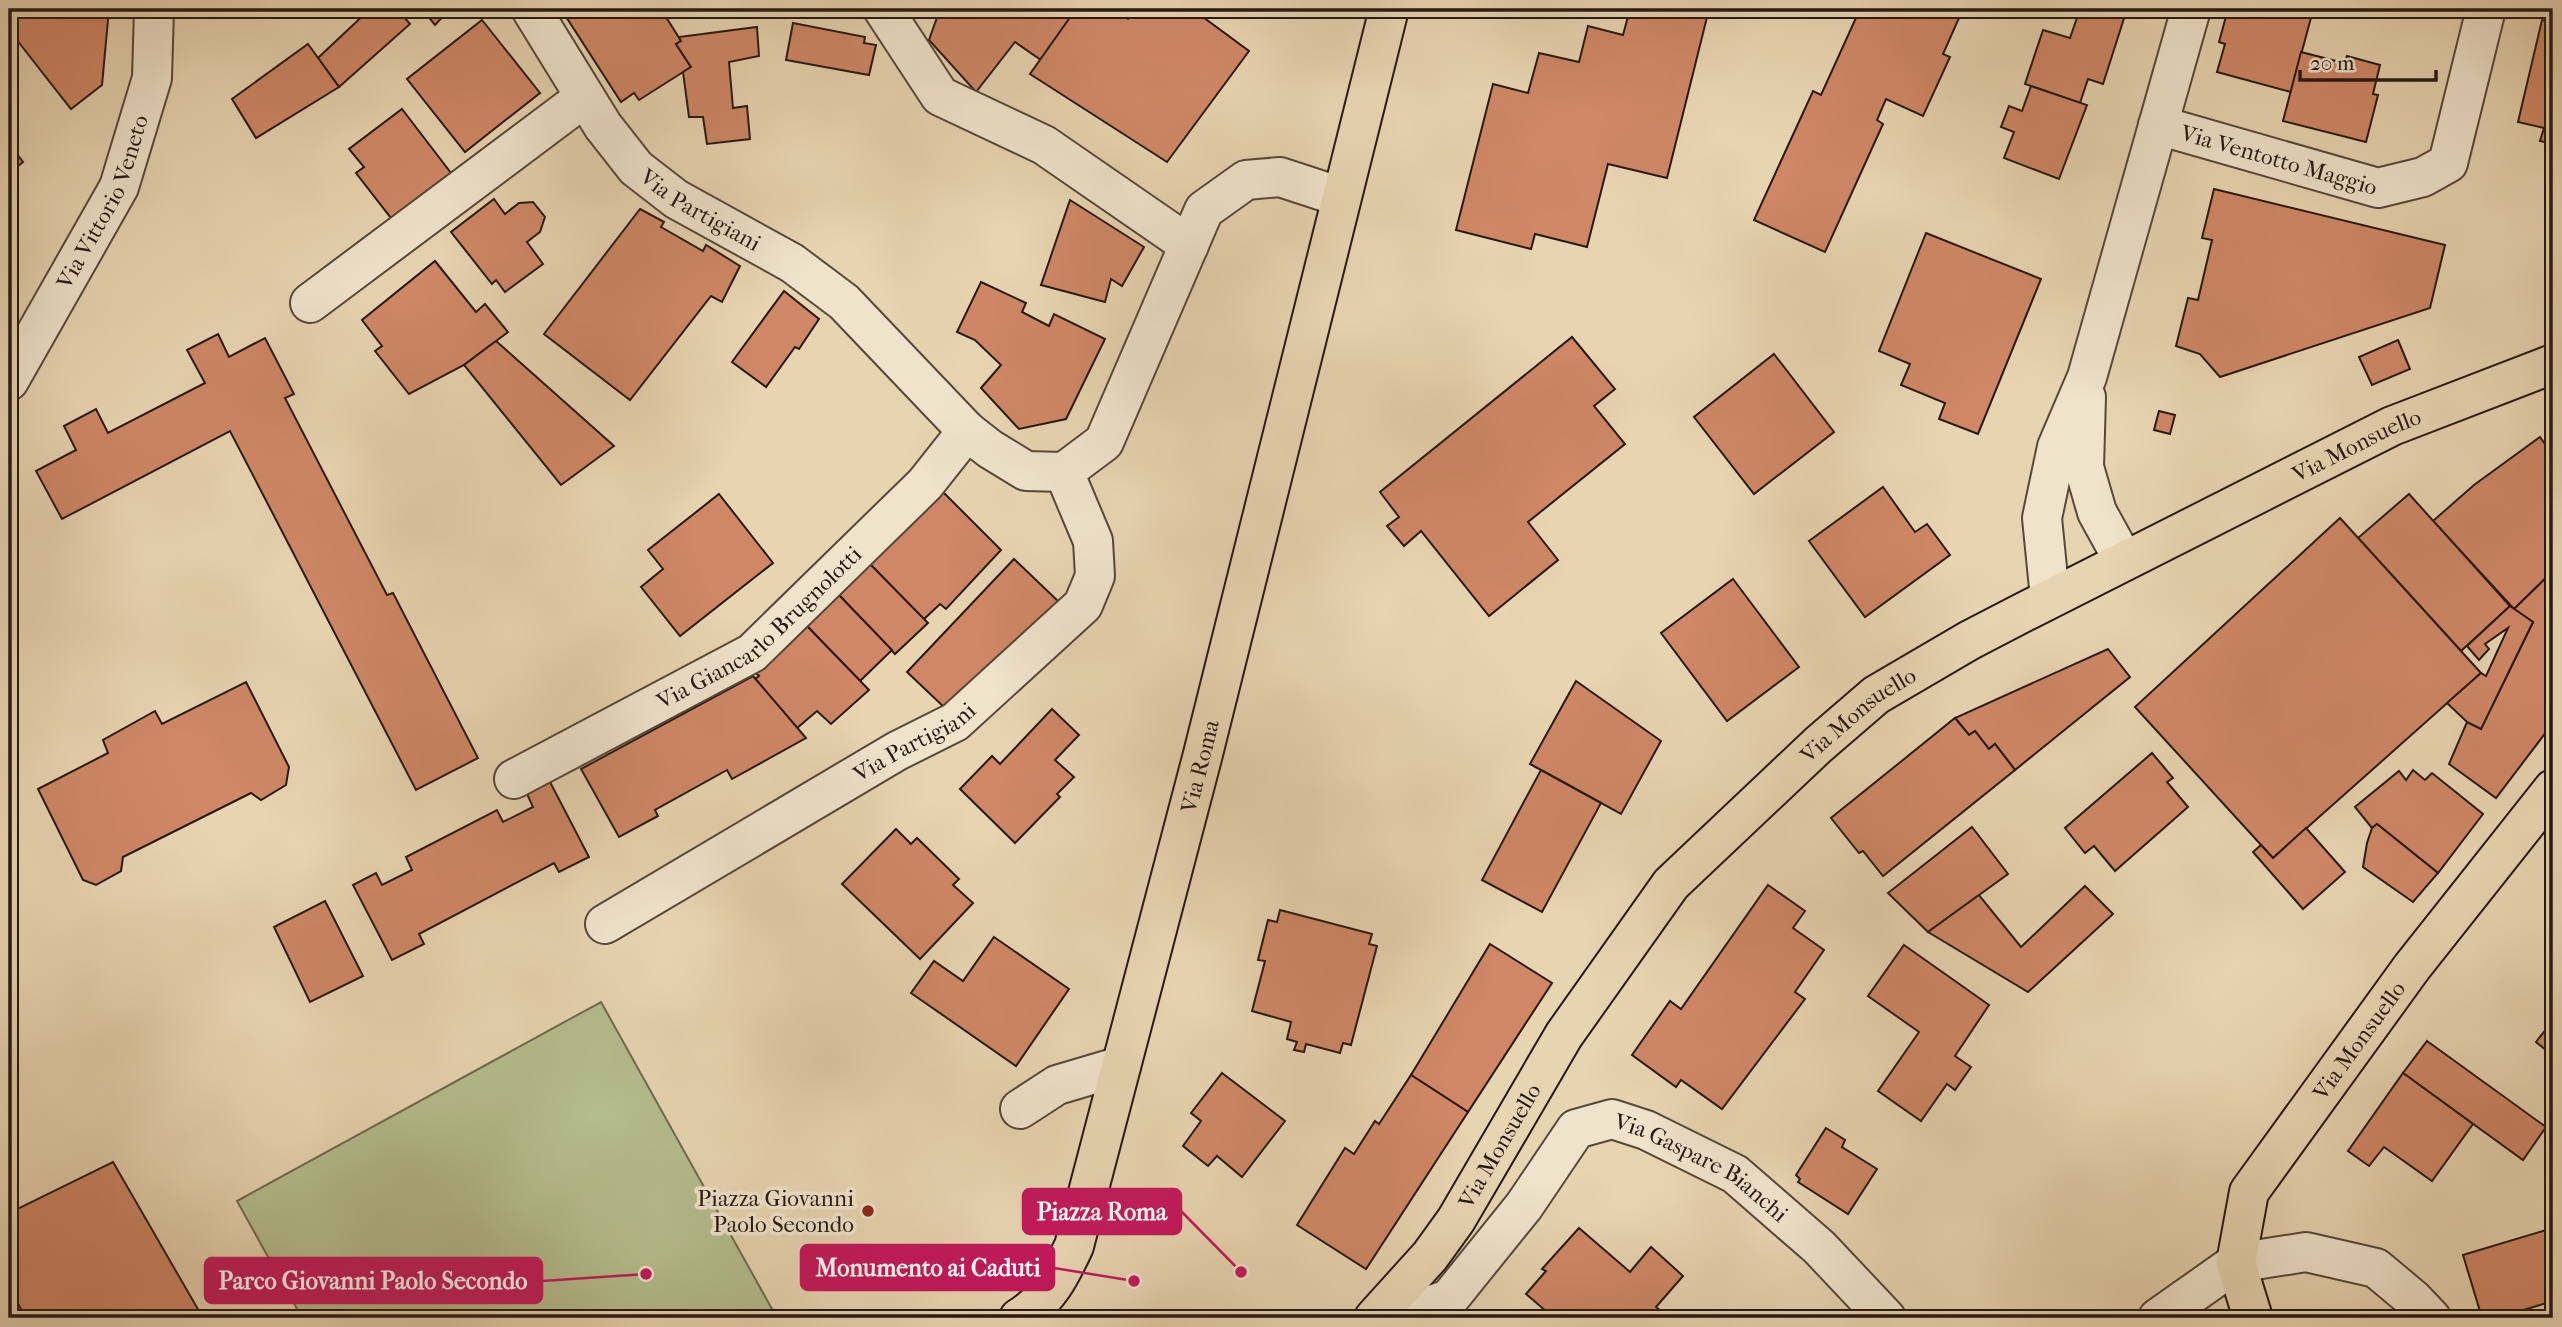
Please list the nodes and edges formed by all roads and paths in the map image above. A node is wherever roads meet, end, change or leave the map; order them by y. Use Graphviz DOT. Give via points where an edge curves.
graph roads {
  1 [pos="153,9"];
  2 [pos="531,9"];
  3 [pos="883,9"];
  4 [pos="1389,9"];
  5 [pos="2191,9"];
  6 [pos="2486,9"];
  7 [pos="585,97"];
  8 [pos="2158,125"];
  9 [pos="1341,197"];
  10 [pos="1189,245"];
  11 [pos="310,303"];
  12 [pos="2553,364"];
  13 [pos="2087,377"];
  14 [pos="9,381"];
  15 [pos="967,431"];
  16 [pos="1064,472"];
  17 [pos="2124,561"];
  18 [pos="2050,598"];
  19 [pos="514,779"];
  20 [pos="2553,789"];
  21 [pos="605,924"];
  22 [pos="1121,1066"];
  23 [pos="1020,1109"];
  24 [pos="2236,1262"];
  25 [pos="2195,1306"];
  26 [pos="1019,1318"];
  27 [pos="1374,1318"];
  28 [pos="1393,1318"];
  29 [pos="1886,1318"];
  30 [pos="2158,1318"];
  31 [pos="2253,1318"];
  32 [pos="2431,1318"];
  1 -- 14 [label="street, Via Vittorio Veneto" via="152,78 119,187"];
  2 -- 7 [label="street, Via Partigiani"];
  3 -- 10 [label="street" via="940,96 1044,145"];
  4 -- 9 [label="main road, Via Roma"];
  5 -- 8 [label="street"];
  6 -- 8 [label="street, Via Ventotto Maggio" via="2448,163 2423,177 2378,188"];
  7 -- 11 [label="street"];
  7 -- 15 [label="street, Via Partigiani" via="636,168 676,199 792,263 844,302"];
  8 -- 13 [label="street"];
  9 -- 10 [label="street" via="1280,177 1246,180 1204,210"];
  9 -- 22 [label="main road, Via Roma"];
  10 -- 16 [label="street" via="1104,442"];
  12 -- 17 [label="main road, Via Monsuello" via="2392,425"];
  13 -- 17 [label="street" via="2084,467 2097,512"];
  13 -- 18 [label="street" via="2057,447 2042,518"];
  15 -- 16 [label="street, Via Partigiani" via="1026,471"];
  15 -- 19 [label="street, Via Giancarlo Brugnolotti" via="925,484 752,653"];
  16 -- 21 [label="street, Via Partigiani" via="1093,541 1095,576 1083,606 955,722 897,751"];
  17 -- 18 [label="main road, Via Monsuello"];
  18 -- 27 [label="main road, Via Monsuello" via="1876,695 1671,884 1564,1035 1456,1220"];
  20 -- 24 [label="main road, Via Monsuello" via="2412,967 2249,1192"];
  22 -- 23 [label="street" via="1057,1085"];
  22 -- 26 [label="main road, Via Roma" via="1074,1246 1056,1284"];
  24 -- 25 [label="street"];
  24 -- 31 [label="main road, Via Monsuello"];
  24 -- 32 [label="street" via="2306,1252 2376,1268"];
  25 -- 30 [label="street"];
  28 -- 29 [label="street, Via Gaspare Bianchi" via="1449,1298 1524,1206 1576,1129 1612,1119 1646,1130 1735,1174 1819,1247"];
}
